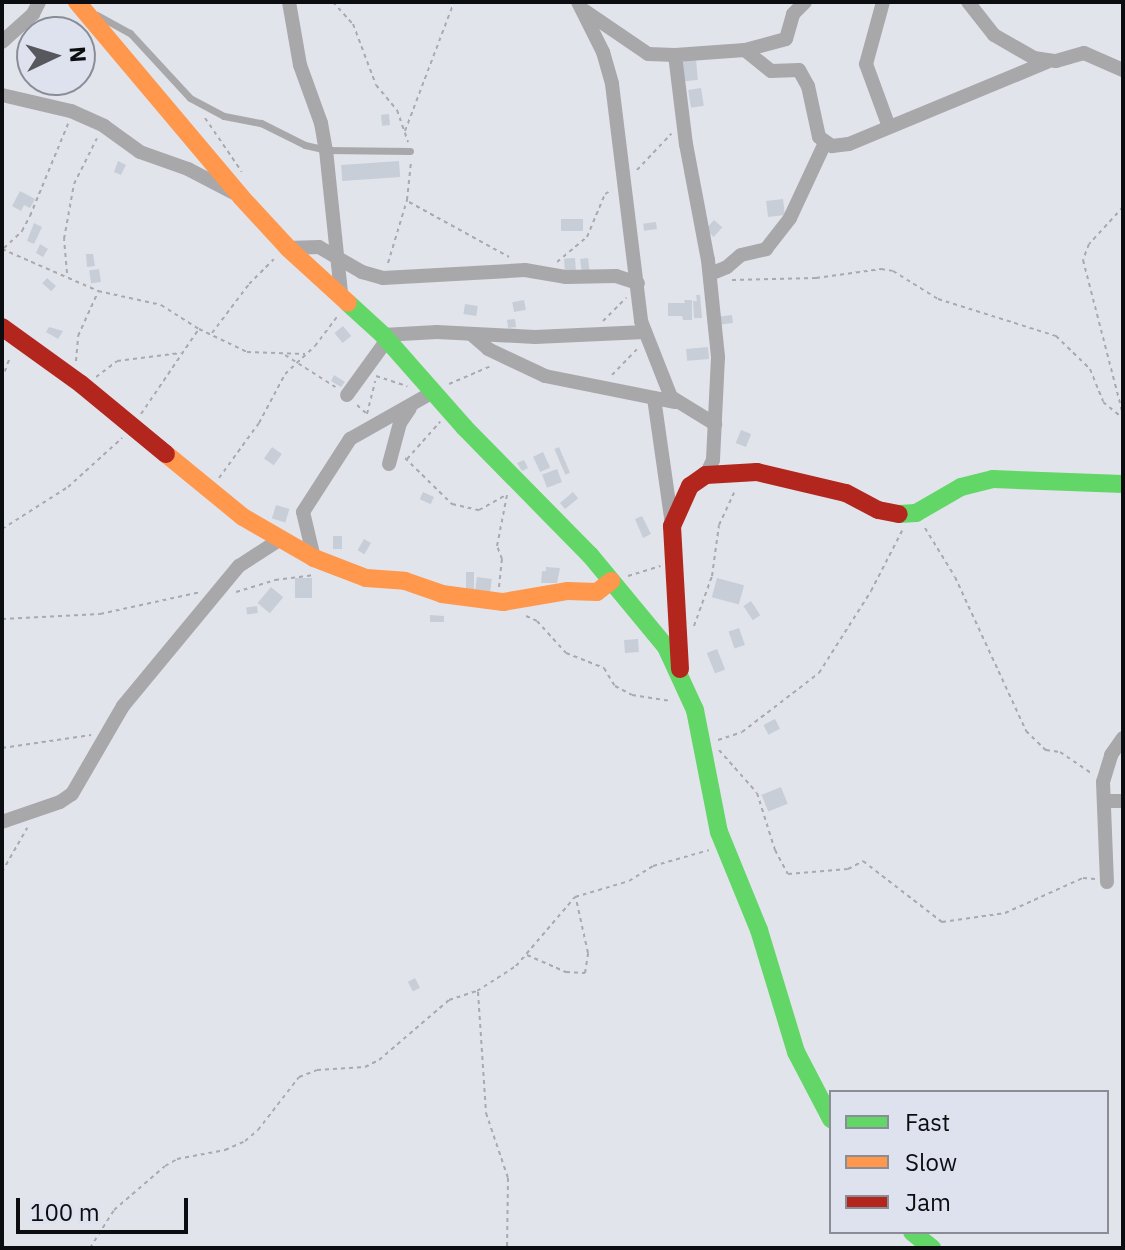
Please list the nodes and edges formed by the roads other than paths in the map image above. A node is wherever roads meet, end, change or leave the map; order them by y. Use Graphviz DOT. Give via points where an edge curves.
graph roads {
  1 [pos="39,2"];
  2 [pos="289,2"];
  3 [pos="805,2"];
  4 [pos="883,2"];
  5 [pos="968,2"];
  6 [pos="77,3"];
  7 [pos="582,6"];
  8 [pos="2,42"];
  9 [pos="745,50"];
  10 [pos="675,55"];
  11 [pos="1047,62"];
  12 [pos="1123,70"];
  13 [pos="2,95"];
  14 [pos="889,127"];
  15 [pos="825,143"];
  16 [pos="326,150"];
  17 [pos="410,151"];
  18 [pos="244,188"];
  19 [pos="287,247"];
  20 [pos="339,259"];
  21 [pos="710,277"];
  22 [pos="638,286"];
  23 [pos="345,296"];
  24 [pos="4,330"];
  25 [pos="471,334"];
  26 [pos="646,335"];
  27 [pos="385,338"];
  28 [pos="430,389"];
  29 [pos="347,395"];
  30 [pos="654,398"];
  31 [pos="675,402"];
  32 [pos="410,408"];
  33 [pos="715,424"];
  34 [pos="389,464"];
  35 [pos="706,475"];
  36 [pos="1123,484"];
  37 [pos="672,526"];
  38 [pos="279,540"];
  39 [pos="318,567"];
  40 [pos="611,581"];
  41 [pos="680,664"];
  42 [pos="1123,738"];
  43 [pos="1104,801"];
  44 [pos="1123,801"];
  45 [pos="2,822"];
  46 [pos="1107,882"];
  47 [pos="829,1115"];
  48 [pos="914,1234"];
  49 [pos="932,1248"];
  1 -- 8 [label="street"];
  2 -- 16 [label="street" via="300,65"];
  3 -- 9 [label="street" via="793,14 786,39"];
  4 -- 14 [label="street" via="866,64"];
  5 -- 11 [label="street" via="994,35"];
  6 -- 16 [label="lane" via="130,33 190,98 224,116 261,123"];
  6 -- 18 [label="street"];
  7 -- 10 [label="street" via="648,54"];
  7 -- 22 [label="street" via="612,84"];
  9 -- 10 [label="street"];
  9 -- 15 [label="street" via="771,71 799,70"];
  10 -- 21 [label="street"];
  11 -- 12 [label="street" via="1084,53"];
  11 -- 14 [label="street"];
  13 -- 18 [label="street" via="71,111 140,152"];
  14 -- 15 [label="street" via="849,144"];
  15 -- 21 [label="street" via="790,218 766,249 741,255"];
  16 -- 17 [label="lane"];
  16 -- 20 [label="street"];
  18 -- 19 [label="street"];
  19 -- 20 [label="street" via="319,247"];
  19 -- 23 [label="street"];
  20 -- 22 [label="street" via="383,278 525,270 606,275"];
  20 -- 23 [label="street"];
  21 -- 33 [label="street" via="718,357"];
  22 -- 26 [label="street"];
  23 -- 27 [label="street"];
  24 -- 38 [label="street"];
  25 -- 26 [label="street"];
  25 -- 27 [label="street"];
  25 -- 30 [label="street" via="545,376"];
  26 -- 31 [label="street"];
  27 -- 28 [label="street"];
  27 -- 29 [label="street"];
  28 -- 32 [label="street"];
  28 -- 40 [label="street"];
  30 -- 31 [label="street"];
  30 -- 37 [label="street"];
  31 -- 33 [label="street"];
  32 -- 34 [label="street" via="400,423"];
  32 -- 39 [label="street" via="350,439 314,492 303,512"];
  33 -- 35 [label="street" via="713,465"];
  35 -- 36 [label="street" via="745,472 813,483 878,510 914,514 961,487 993,479"];
  35 -- 37 [label="street" via="690,486"];
  37 -- 41 [label="street"];
  38 -- 39 [label="street"];
  38 -- 45 [label="street" via="239,566 217,592 107,730 72,794"];
  39 -- 40 [label="street" via="500,602 597,592"];
  40 -- 41 [label="street"];
  41 -- 47 [label="street" via="705,749 719,832 759,930 796,1052"];
  42 -- 43 [label="street" via="1111,755"];
  43 -- 44 [label="street"];
  43 -- 46 [label="street"];
  48 -- 49 [label="street"];
}
